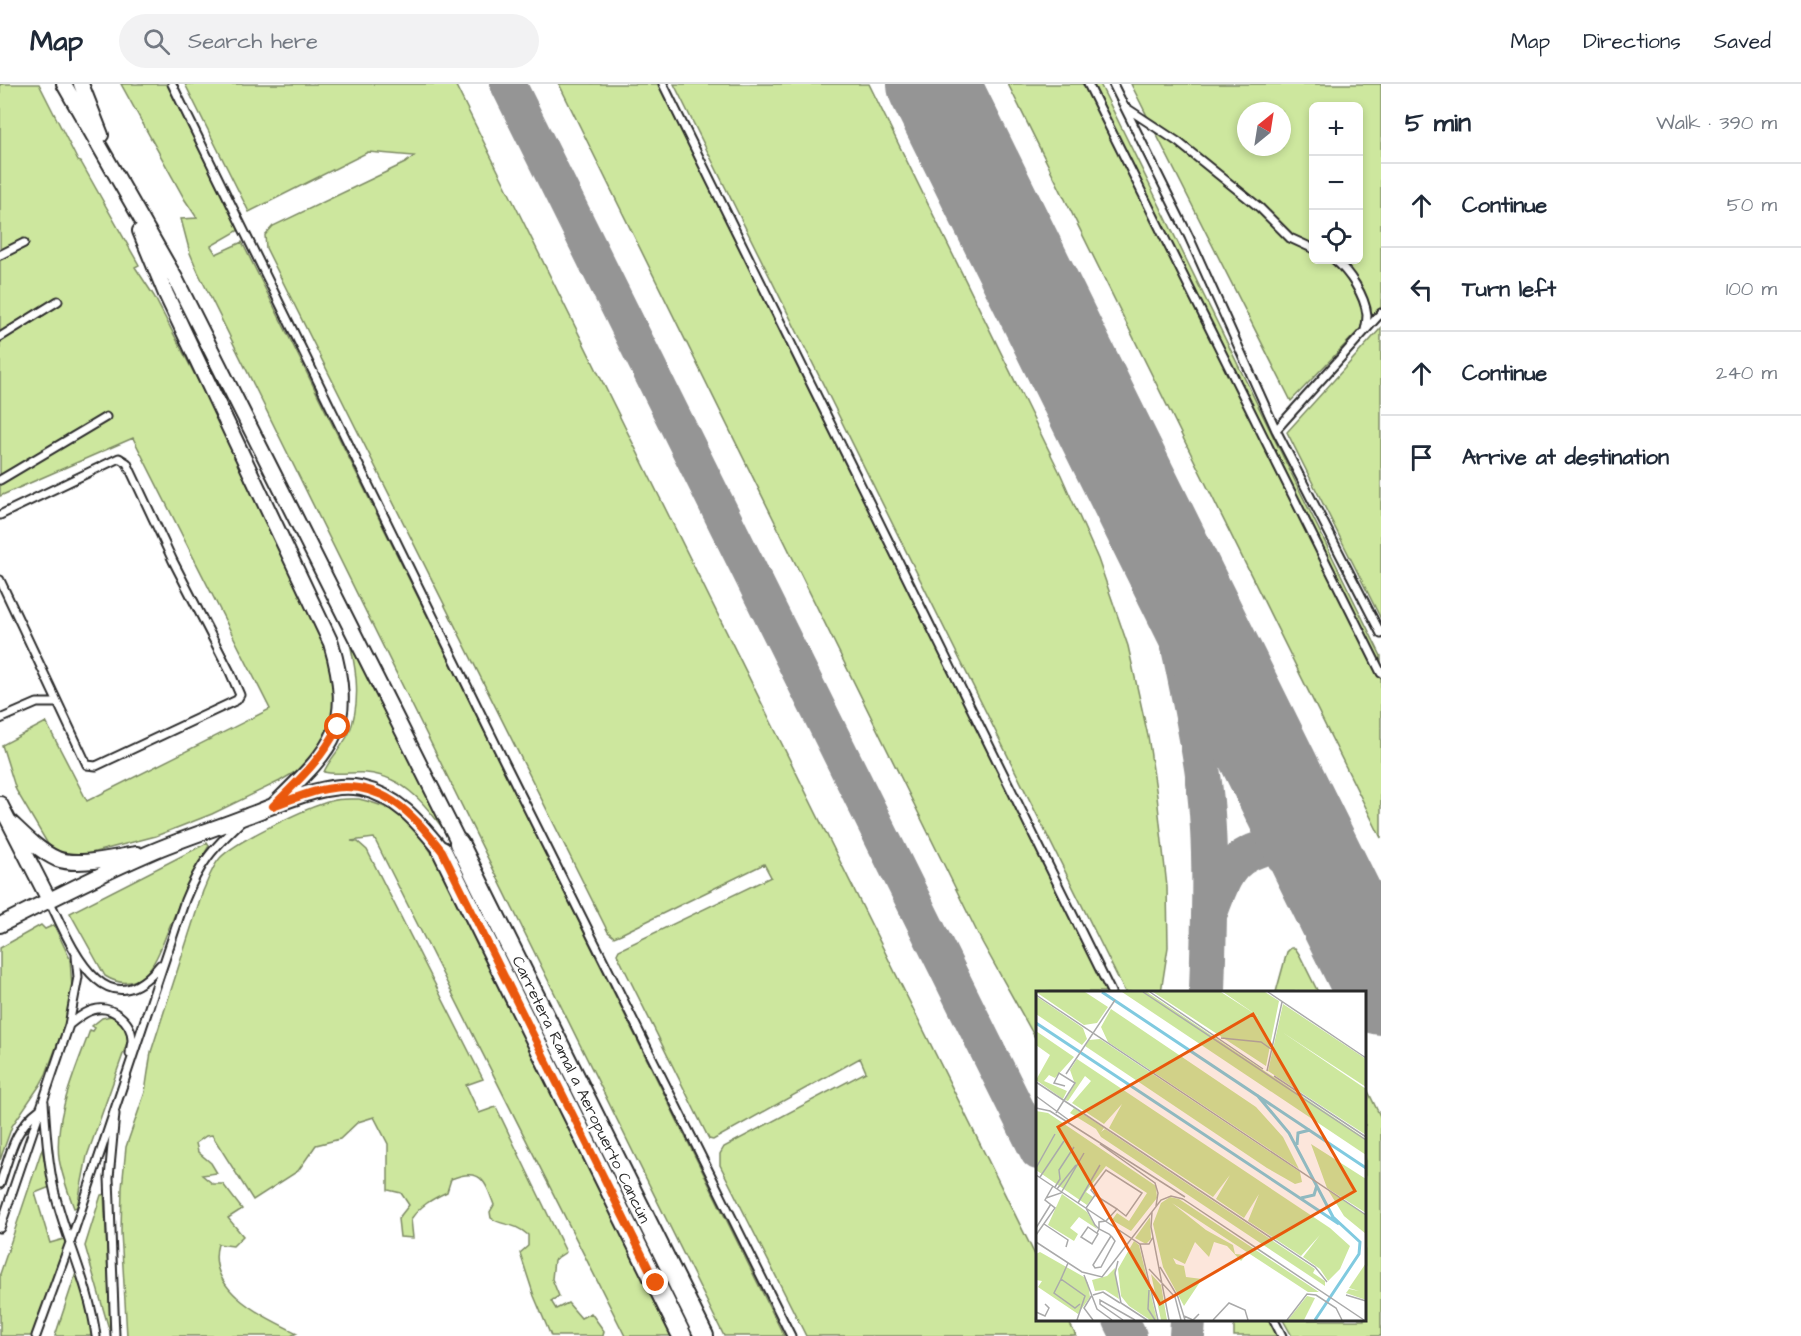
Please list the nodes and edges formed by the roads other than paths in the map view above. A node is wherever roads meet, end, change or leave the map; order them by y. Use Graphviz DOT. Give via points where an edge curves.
graph roads {
  1 [pos="64,84"];
  2 [pos="81,84"];
  3 [pos="172,84"];
  4 [pos="663,84"];
  5 [pos="1089,84"];
  6 [pos="1113,84"];
  7 [pos="1124,106"];
  8 [pos="120,182"];
  9 [pos="24,243"];
  10 [pos="1309,247"];
  11 [pos="0,255"];
  12 [pos="1339,264"];
  13 [pos="58,301"];
  14 [pos="1381,313"];
  15 [pos="1365,330"];
  16 [pos="0,337"];
  17 [pos="106,417"];
  18 [pos="1276,430"];
  19 [pos="0,480"];
  20 [pos="0,515"];
  21 [pos="0,580"];
  22 [pos="1381,634"];
  23 [pos="1381,673"];
  24 [pos="58,703"];
  25 [pos="0,719"];
  26 [pos="0,804"];
  27 [pos="273,806"];
  28 [pos="248,816"];
  29 [pos="9,821"];
  30 [pos="459,843"];
  31 [pos="442,851"];
  32 [pos="149,853"];
  33 [pos="49,900"];
  34 [pos="0,925"];
  35 [pos="76,956"];
  36 [pos="163,961"];
  37 [pos="1110,991"];
  38 [pos="69,1025"];
  39 [pos="126,1077"];
  40 [pos="44,1096"];
  41 [pos="116,1103"];
  42 [pos="40,1109"];
  43 [pos="0,1184"];
  44 [pos="0,1228"];
  45 [pos="71,1240"];
  46 [pos="1274,1321"];
  47 [pos="36,1336"];
  48 [pos="96,1336"];
  49 [pos="114,1336"];
  50 [pos="682,1336"];
  51 [pos="704,1336"];
  52 [pos="791,1336"];
  53 [pos="1282,1336"];
  1 -- 8 [label="street"];
  2 -- 8 [label="street"];
  3 -- 52 [label="lane"];
  4 -- 37 [label="lane"];
  5 -- 23 [label="lane"];
  6 -- 7 [label="lane"];
  7 -- 10 [label="lane" via="1178,142 1260,208 1290,238"];
  7 -- 18 [label="lane" via="1189,237"];
  8 -- 27 [label="street" via="166,294 337,664 342,693 338,727 319,758"];
  8 -- 30 [label="street" via="176,278"];
  9 -- 11 [label="lane"];
  12 -- 15 [label="lane" via="1360,294 1367,315"];
  13 -- 16 [label="lane"];
  14 -- 15 [label="lane"];
  15 -- 18 [label="lane"];
  17 -- 19 [label="lane"];
  18 -- 22 [label="lane"];
  20 -- 24 [label="lane" via="123,459 240,695 237,700 91,767"];
  21 -- 24 [label="lane"];
  24 -- 25 [label="lane" via="37,703"];
  26 -- 29 [label="street"];
  27 -- 28 [label="street"];
  27 -- 31 [label="street" via="324,789 360,788 390,798 405,809"];
  28 -- 32 [label="street"];
  28 -- 36 [label="lane" via="220,841 196,873"];
  29 -- 32 [label="street" via="37,847 58,859 82,862"];
  29 -- 33 [label="street"];
  30 -- 51 [label="main road, Carretera Ramal a Aeropuerto Cancún"];
  31 -- 50 [label="main road, Carretera Ramal a Aeropuerto Cancún"];
  32 -- 33 [label="street"];
  33 -- 34 [label="street"];
  33 -- 35 [label="lane"];
  35 -- 36 [label="lane" via="101,983 125,989 148,979"];
  35 -- 38 [label="lane" via="78,977"];
  36 -- 39 [label="lane"];
  38 -- 39 [label="lane" via="99,1008 125,1020 132,1039"];
  38 -- 40 [label="lane"];
  39 -- 41 [label="lane"];
  40 -- 42 [label="lane"];
  40 -- 45 [label="lane" via="46,1149"];
  41 -- 45 [label="lane"];
  41 -- 49 [label="lane" via="109,1178"];
  42 -- 43 [label="lane" via="20,1128"];
  42 -- 44 [label="lane"];
  45 -- 47 [label="lane"];
  45 -- 48 [label="lane"];
  46 -- 53 [label="lane"];
}
